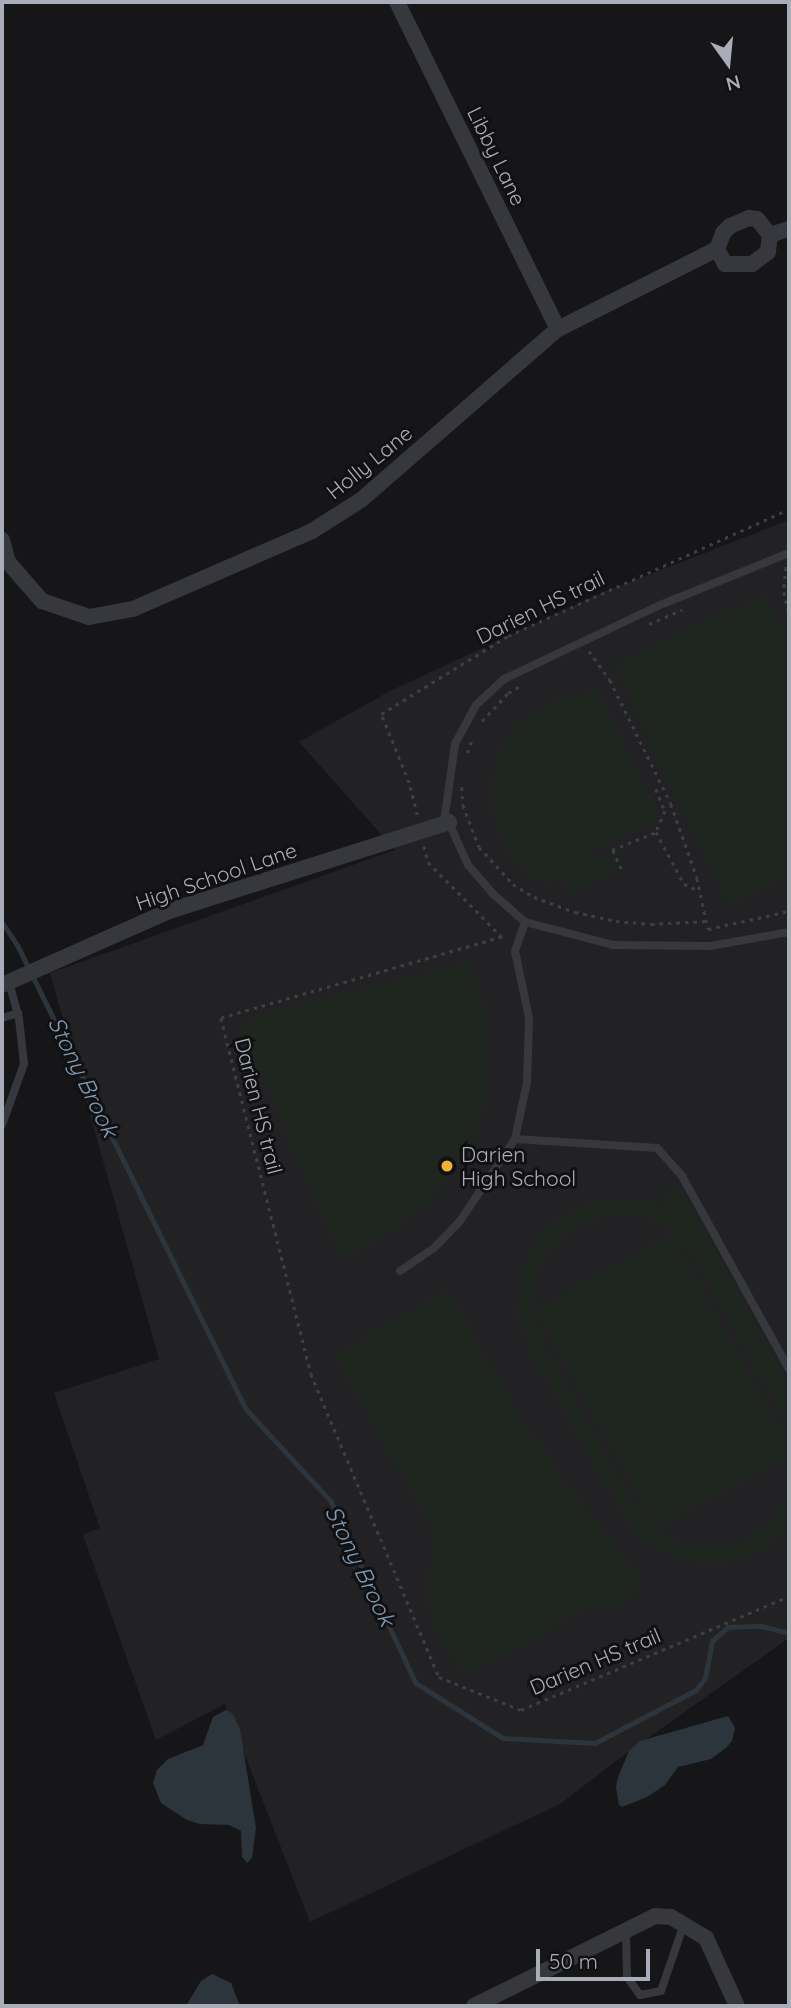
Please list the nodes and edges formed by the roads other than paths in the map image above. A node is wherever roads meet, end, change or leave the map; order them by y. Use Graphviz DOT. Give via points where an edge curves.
graph roads {
  1 [pos="397,2"];
  2 [pos="789,229"];
  3 [pos="770,234"];
  4 [pos="717,249"];
  5 [pos="558,329"];
  6 [pos="2,540"];
  7 [pos="789,553"];
  8 [pos="449,821"];
  9 [pos="525,922"];
  10 [pos="789,932"];
  11 [pos="5,983"];
  12 [pos="18,1013"];
  13 [pos="2,1018"];
  14 [pos="2,1125"];
  15 [pos="515,1139"];
  16 [pos="400,1271"];
  17 [pos="789,1370"];
  18 [pos="684,1924"];
  19 [pos="626,1931"];
  20 [pos="474,2006"];
  21 [pos="737,2006"];
  1 -- 5 [label="street, Libby Lane"];
  2 -- 3 [label="street"];
  3 -- 4 [label="street, Holly Lane" via="757,219 740,220 723,233"];
  3 -- 4 [label="street" via="768,252 752,264 725,264"];
  4 -- 5 [label="street, Holly Lane"];
  5 -- 6 [label="street, Holly Lane" via="361,500 312,531 133,609 89,617 42,601 8,562"];
  7 -- 8 [label="lane" via="660,605 504,679 476,705 455,744 445,814"];
  8 -- 9 [label="lane" via="468,865"];
  8 -- 11 [label="street, High School Lane" via="169,911"];
  9 -- 10 [label="lane" via="613,945 710,946"];
  9 -- 15 [label="lane" via="515,951 529,1018 527,1082"];
  11 -- 12 [label="lane"];
  12 -- 13 [label="lane"];
  12 -- 14 [label="lane" via="24,1064"];
  15 -- 16 [label="lane" via="460,1221 434,1248"];
  15 -- 17 [label="lane" via="657,1148 682,1176"];
  18 -- 19 [label="street" via="655,1916"];
  18 -- 19 [label="lane" via="661,1991 640,1995 626,1978"];
  18 -- 21 [label="street" via="706,1938"];
  19 -- 20 [label="street"];
}
